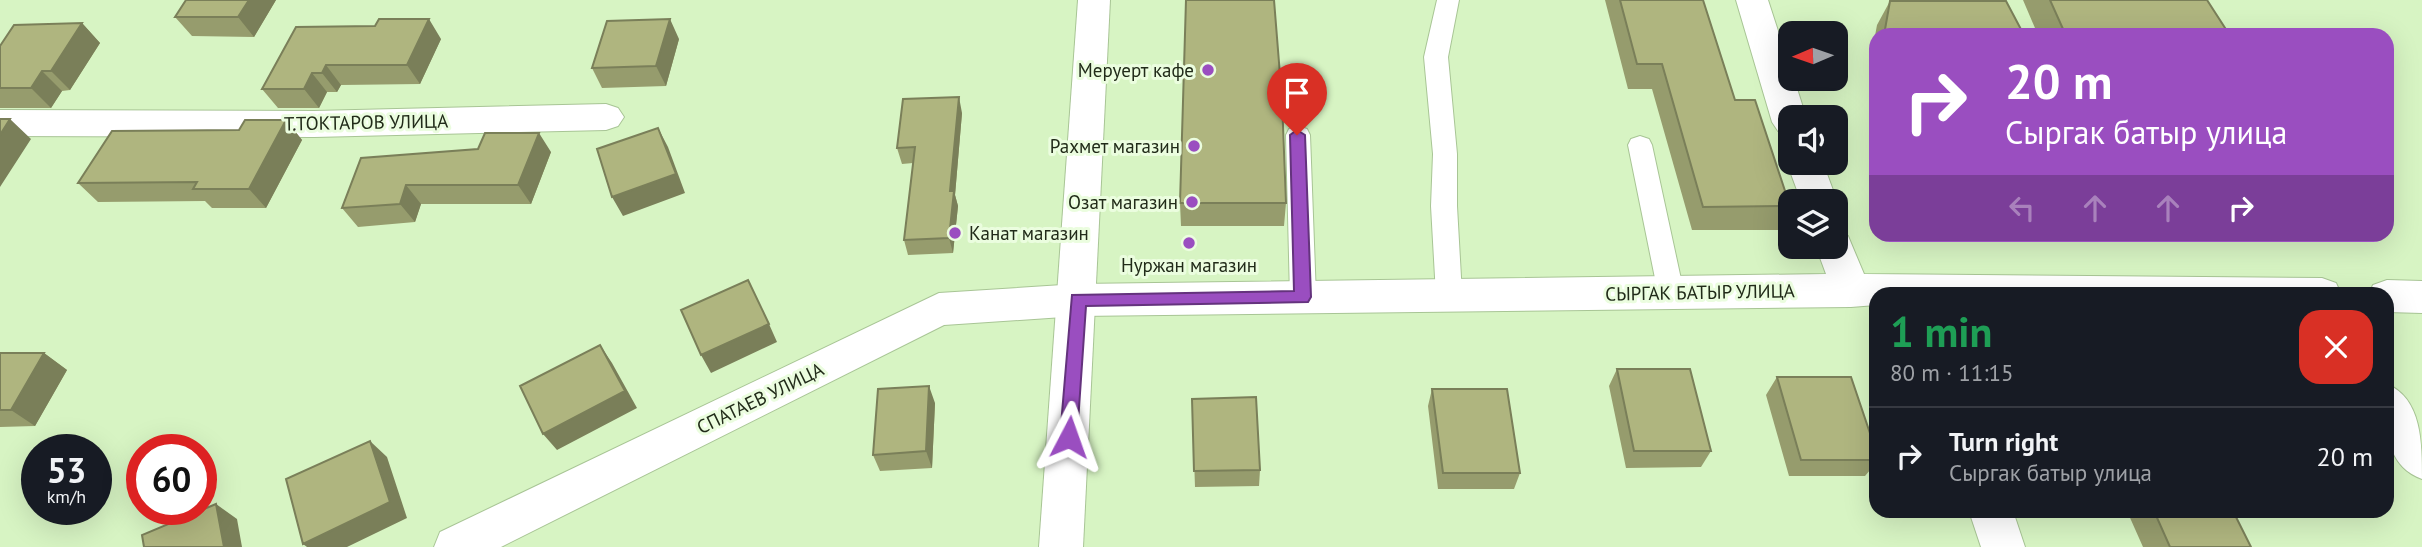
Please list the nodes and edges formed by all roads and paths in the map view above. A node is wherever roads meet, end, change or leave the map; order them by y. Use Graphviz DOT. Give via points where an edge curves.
graph roads {
  1 [pos="1094,0"];
  2 [pos="1448,0"];
  3 [pos="1752,0"];
  4 [pos="1785,105"];
  5 [pos="606,117"];
  6 [pos="0,122"];
  7 [pos="1297,135"];
  8 [pos="1640,145"];
  9 [pos="1839,259"];
  10 [pos="1851,290"];
  11 [pos="1869,291"];
  12 [pos="1671,293"];
  13 [pos="1449,295"];
  14 [pos="2394,296"];
  15 [pos="1303,297"];
  16 [pos="2422,297"];
  17 [pos="1078,300"];
  18 [pos="2394,414"];
  19 [pos="2422,460"];
  20 [pos="1993,518"];
  21 [pos="456,547"];
  22 [pos="1061,547"];
  23 [pos="2003,547"];
  1 -- 17 [label="street"];
  2 -- 13 [label="lane" via="1436,57 1445,154"];
  3 -- 4 [label="street"];
  5 -- 6 [label="street, Т.ТОКТАРОВ УЛИЦА" via="314,124"];
  7 -- 15 [label="lane"];
  8 -- 12 [label="lane"];
  9 -- 10 [label="street"];
  10 -- 11 [label="street, СЫРГАК БАТЫР УЛИЦА"];
  10 -- 12 [label="street, СЫРГАК БАТЫР УЛИЦА"];
  12 -- 13 [label="street, СЫРГАК БАТЫР УЛИЦА"];
  13 -- 15 [label="street, СЫРГАК БАТЫР УЛИЦА"];
  14 -- 16 [label="street"];
  15 -- 17 [label="street, СЫРГАК БАТЫР УЛИЦА"];
  17 -- 21 [label="street, СПАТАЕВ УЛИЦА" via="939,309"];
  17 -- 22 [label="street"];
  18 -- 19 [label="street"];
  20 -- 23 [label="street"];
}
